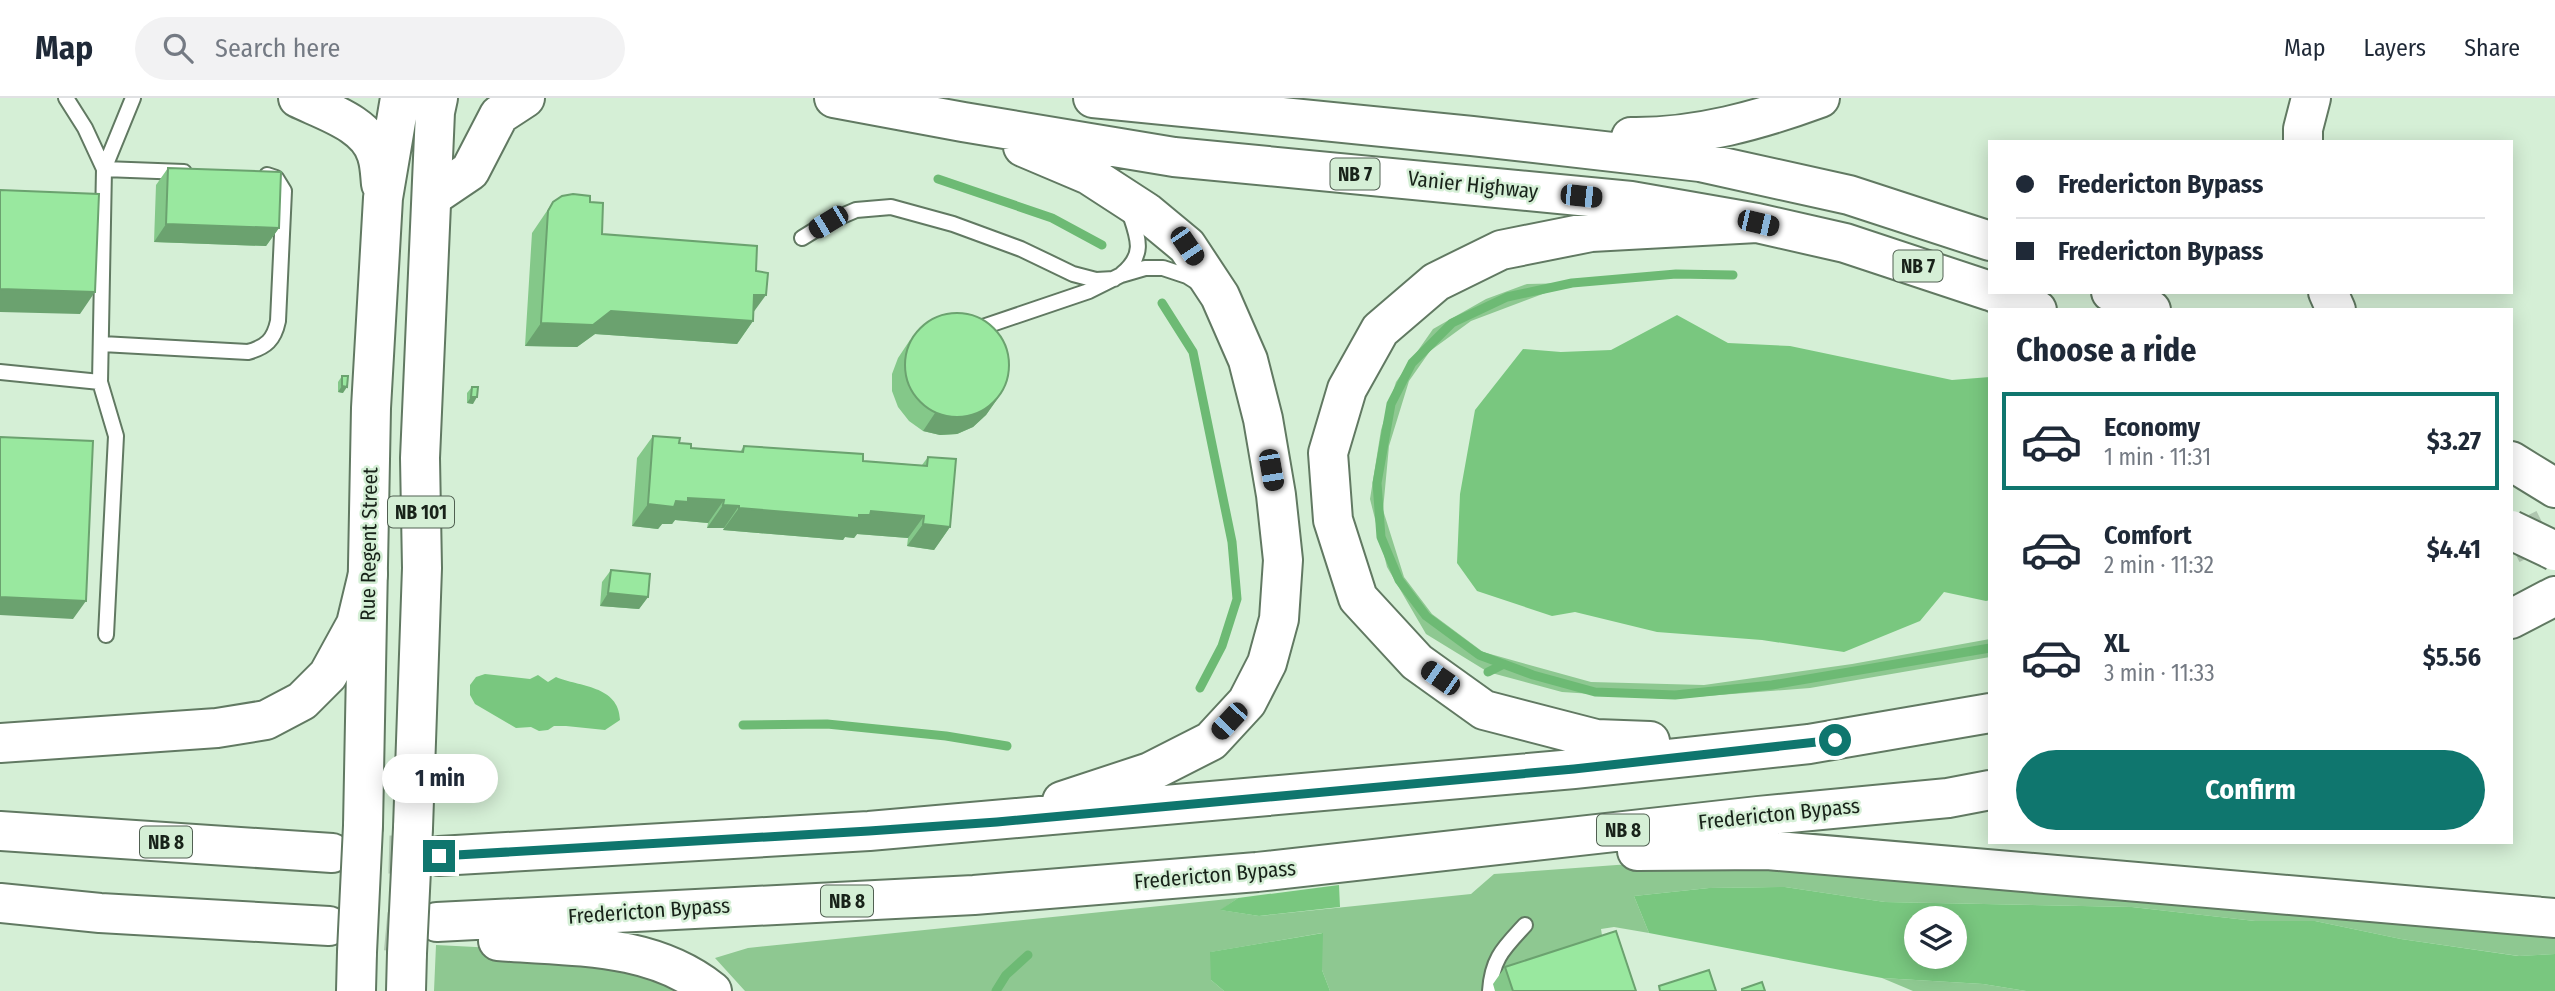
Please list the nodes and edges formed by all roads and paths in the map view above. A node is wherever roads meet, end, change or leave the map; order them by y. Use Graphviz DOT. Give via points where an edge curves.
graph roads {
  1 [pos="66,98"];
  2 [pos="133,98"];
  3 [pos="298,98"];
  4 [pos="400,98"];
  5 [pos="438,98"];
  6 [pos="524,98"];
  7 [pos="1093,98"];
  8 [pos="1820,98"];
  9 [pos="2312,98"];
  10 [pos="850,101"];
  11 [pos="951,110"];
  12 [pos="1472,136"];
  13 [pos="2303,140"];
  14 [pos="104,169"];
  15 [pos="192,172"];
  16 [pos="256,175"];
  17 [pos="433,197"];
  18 [pos="383,198"];
  19 [pos="1125,198"];
  20 [pos="1758,223"];
  21 [pos="802,238"];
  22 [pos="1988,240"];
  23 [pos="1117,277"];
  24 [pos="1988,291"];
  25 [pos="1997,294"];
  26 [pos="2115,294"];
  27 [pos="1220,296"];
  28 [pos="2031,308"];
  29 [pos="2147,308"];
  30 [pos="998,323"];
  31 [pos="960,333"];
  32 [pos="984,343"];
  33 [pos="102,344"];
  34 [pos="0,372"];
  35 [pos="100,382"];
  36 [pos="2513,462"];
  37 [pos="2513,475"];
  38 [pos="2555,490"];
  39 [pos="2513,531"];
  40 [pos="2555,551"];
  41 [pos="368,574"];
  42 [pos="2555,596"];
  43 [pos="2513,618"];
  44 [pos="106,635"];
  45 [pos="1988,713"];
  46 [pos="0,743"];
  47 [pos="1809,744"];
  48 [pos="1988,790"];
  49 [pos="997,822"];
  50 [pos="0,831"];
  51 [pos="332,853"];
  52 [pos="439,856"];
  53 [pos="1257,872"];
  54 [pos="0,903"];
  55 [pos="2555,918"];
  56 [pos="1525,925"];
  57 [pos="330,926"];
  58 [pos="427,937"];
  59 [pos="356,991"];
  60 [pos="406,991"];
  61 [pos="712,991"];
  62 [pos="1490,991"];
  1 -- 14 [label="lane"];
  2 -- 14 [label="lane"];
  3 -- 18 [label="main road" via="368,136 377,154"];
  4 -- 18 [label="main road, Rue Regent Street / NB 101"];
  5 -- 17 [label="main road, NB 101"];
  6 -- 17 [label="main road" via="499,115 470,171"];
  7 -- 12 [label="main road, NB 7"];
  8 -- 12 [label="main road" via="1730,126 1653,137"];
  9 -- 13 [label="main road"];
  10 -- 11 [label="main road, Vanier Highway / NB 7"];
  11 -- 19 [label="main road" via="1089,175"];
  11 -- 20 [label="main road, Vanier Highway / NB 7" via="1174,157 1631,201"];
  12 -- 22 [label="main road, NB 7" via="1700,162 1849,195"];
  14 -- 15 [label="lane"];
  14 -- 33 [label="lane"];
  16 -- 33 [label="lane" via="276,178 284,191 278,321 269,342 248,352"];
  17 -- 58 [label="main road, NB 101, bridge" via="420,458 422,568 414,828"];
  18 -- 41 [label="main road, Rue Regent Street / NB 101" via="371,408"];
  19 -- 23 [label="lane" via="1138,238 1138,255"];
  19 -- 27 [label="main road" via="1187,246"];
  20 -- 24 [label="main road, Vanier Highway / NB 7" via="1845,243"];
  20 -- 47 [label="main road" via="1591,232 1501,250 1436,282 1380,330 1347,389 1328,453 1333,520 1358,598 1418,662 1484,710 1596,740"];
  21 -- 23 [label="lane" via="856,210 891,207 965,228 1073,274 1096,280"];
  23 -- 27 [label="lane" via="1144,268 1163,268"];
  23 -- 30 [label="lane"];
  25 -- 28 [label="main road, Vanier Highway / NB 7"];
  26 -- 29 [label="main road"];
  27 -- 49 [label="main road" via="1248,360 1276,495 1283,560 1279,619 1267,663 1247,702 1211,741 1150,772"];
  30 -- 31 [label="lane"];
  30 -- 32 [label="lane"];
  33 -- 35 [label="lane"];
  34 -- 35 [label="lane"];
  35 -- 44 [label="lane" via="116,436"];
  36 -- 38 [label="main road"];
  37 -- 38 [label="main road"];
  39 -- 40 [label="main road, bridge"];
  41 -- 46 [label="main road" via="356,624 328,675 302,701 266,720 217,728"];
  41 -- 59 [label="main road, Rue Regent Street / NB 101, bridge"];
  42 -- 43 [label="main road"];
  45 -- 47 [label="main road"];
  47 -- 49 [label="main road"];
  48 -- 53 [label="main road, Fredericton Bypass / NB 8"];
  49 -- 52 [label="main road"];
  50 -- 51 [label="main road, NB 8"];
  53 -- 55 [label="main road" via="1633,851 1767,850"];
  53 -- 58 [label="main road, Fredericton Bypass / NB 8"];
  54 -- 57 [label="main road"];
  56 -- 62 [label="lane" via="1500,952"];
  58 -- 60 [label="main road, NB 101"];
  58 -- 61 [label="main road" via="595,946 656,960"];
}
